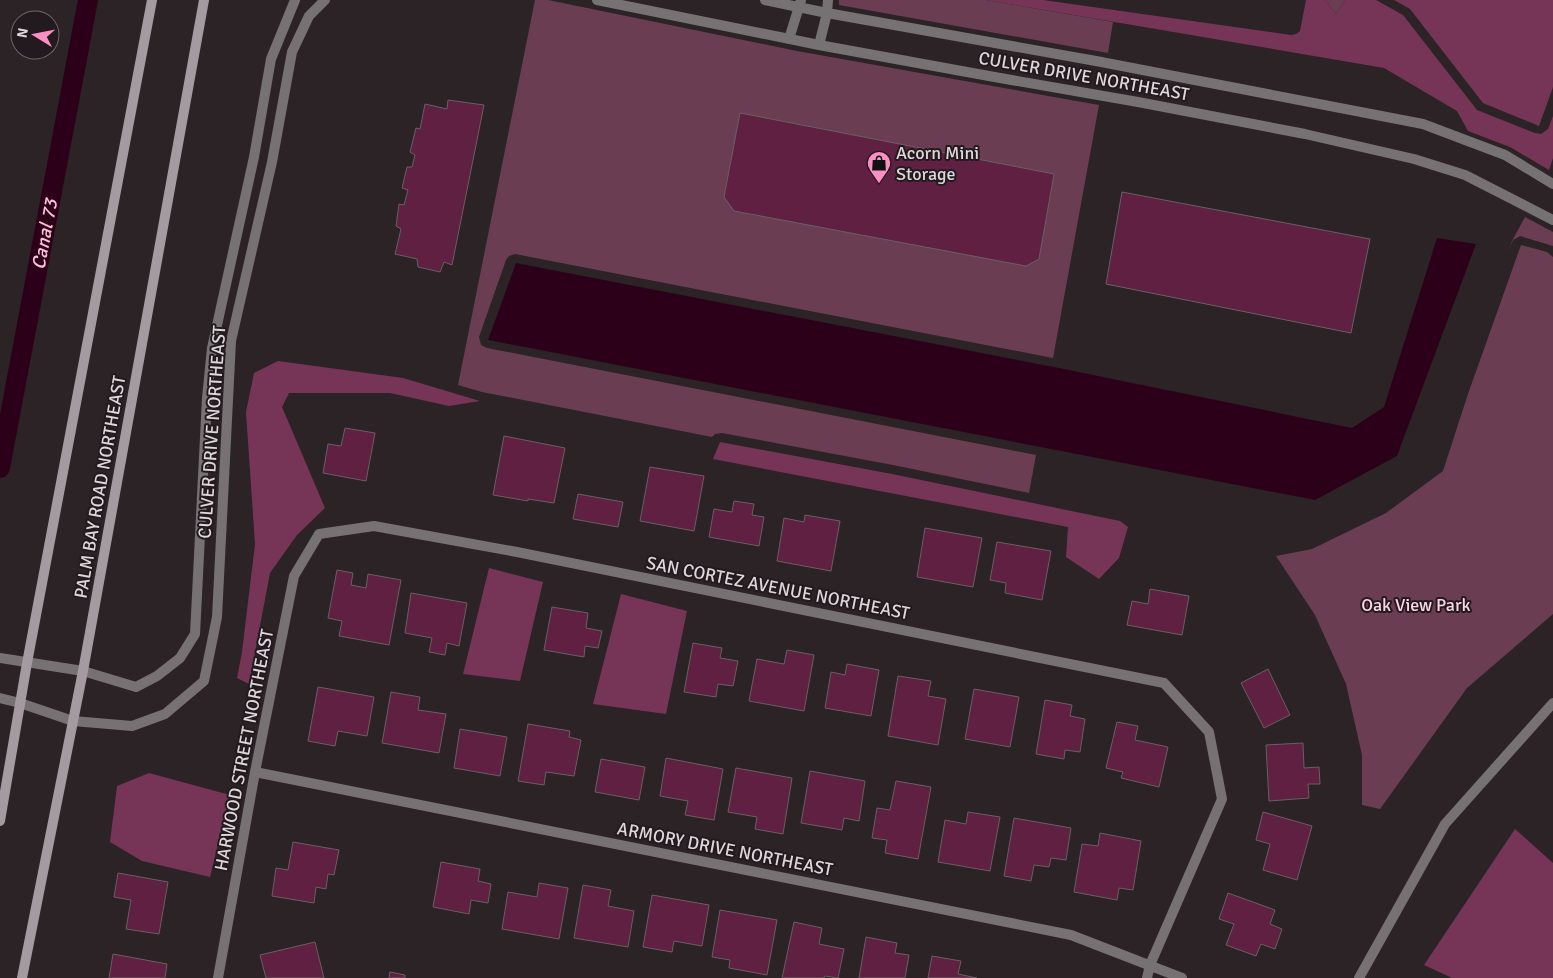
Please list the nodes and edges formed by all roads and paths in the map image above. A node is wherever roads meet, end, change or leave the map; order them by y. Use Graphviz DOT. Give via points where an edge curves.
graph roads {
  1 [pos="152,0"];
  2 [pos="204,0"];
  3 [pos="295,0"];
  4 [pos="325,0"];
  5 [pos="597,0"];
  6 [pos="765,0"];
  7 [pos="828,0"];
  8 [pos="801,3"];
  9 [pos="827,13"];
  10 [pos="789,39"];
  11 [pos="819,45"];
  12 [pos="1553,184"];
  13 [pos="1553,220"];
  14 [pos="319,534"];
  15 [pos="0,658"];
  16 [pos="27,663"];
  17 [pos="83,671"];
  18 [pos="0,698"];
  19 [pos="20,703"];
  20 [pos="1553,703"];
  21 [pos="73,721"];
  22 [pos="255,772"];
  23 [pos="0,821"];
  24 [pos="1150,965"];
  25 [pos="22,978"];
  26 [pos="218,978"];
  27 [pos="1147,978"];
  28 [pos="1182,978"];
  29 [pos="1359,978"];
  1 -- 16 [label="main road"];
  2 -- 17 [label="main road, PALM BAY ROAD NORTHEAST"];
  3 -- 17 [label="street, CULVER DRIVE NORTHEAST" via="271,59 254,157 212,348 195,634 180,658 158,676 136,687"];
  4 -- 21 [label="street, CULVER DRIVE NORTHEAST" via="308,16 292,52 272,162 231,340 217,616 204,681 166,714 132,726"];
  5 -- 10 [label="street, CULVER DRIVE NORTHEAST"];
  6 -- 8 [label="street, CULVER DRIVE NORTHEAST"];
  7 -- 9 [label="street"];
  8 -- 9 [label="street, CULVER DRIVE NORTHEAST"];
  8 -- 10 [label="street"];
  9 -- 11 [label="street"];
  9 -- 12 [label="street, CULVER DRIVE NORTHEAST" via="1423,124 1505,155"];
  10 -- 11 [label="street, CULVER DRIVE NORTHEAST"];
  11 -- 13 [label="street, CULVER DRIVE NORTHEAST" via="1138,102 1414,159 1465,175"];
  14 -- 22 [label="street, HARWOOD STREET NORTHEAST" via="294,576"];
  14 -- 24 [label="street, SAN CORTEZ AVENUE NORTHEAST" via="374,526 1164,682 1209,732 1222,799"];
  15 -- 16 [label="street"];
  16 -- 17 [label="street"];
  16 -- 19 [label="main road"];
  17 -- 21 [label="main road, PALM BAY ROAD NORTHEAST"];
  18 -- 19 [label="street, CULVER DRIVE NORTHEAST"];
  19 -- 21 [label="street, CULVER DRIVE NORTHEAST"];
  19 -- 23 [label="main road"];
  20 -- 29 [label="street" via="1445,824"];
  21 -- 25 [label="main road, PALM BAY ROAD NORTHEAST"];
  22 -- 24 [label="street, ARMORY DRIVE NORTHEAST" via="1072,935"];
  22 -- 26 [label="street, HARWOOD STREET NORTHEAST"];
  24 -- 27 [label="street"];
  24 -- 28 [label="street, ARMORY DRIVE NORTHEAST"];
}
